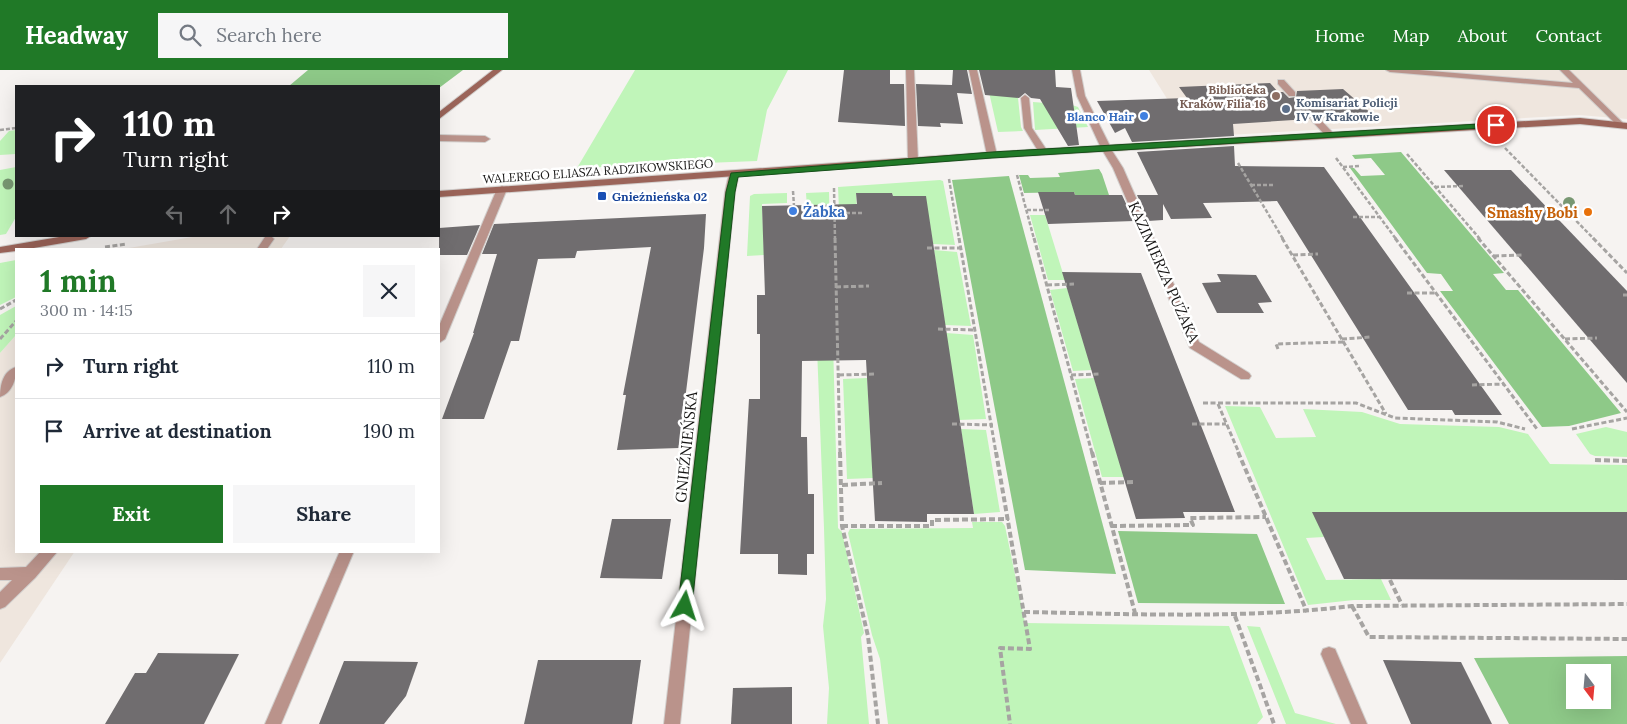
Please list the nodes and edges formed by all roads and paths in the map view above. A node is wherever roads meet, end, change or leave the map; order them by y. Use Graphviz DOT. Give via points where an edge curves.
graph roads {
  1 [pos="498,70"];
  2 [pos="910,70"];
  3 [pos="973,70"];
  4 [pos="1076,70"];
  5 [pos="1390,70"];
  6 [pos="1564,70"];
  7 [pos="1281,82"];
  8 [pos="1579,86"];
  9 [pos="1292,94"];
  10 [pos="1026,98"];
  11 [pos="440,115"];
  12 [pos="1315,119"];
  13 [pos="1626,126"];
  14 [pos="15,128"];
  15 [pos="0,130"];
  16 [pos="1330,134"];
  17 [pos="440,138"];
  18 [pos="485,139"];
  19 [pos="1499,143"];
  20 [pos="1106,148"];
  21 [pos="1404,150"];
  22 [pos="1043,152"];
  23 [pos="1333,154"];
  24 [pos="992,155"];
  25 [pos="912,160"];
  26 [pos="1236,160"];
  27 [pos="1354,161"];
  28 [pos="1343,167"];
  29 [pos="734,174"];
  30 [pos="1017,174"];
  31 [pos="949,178"];
  32 [pos="1251,185"];
  33 [pos="1274,185"];
  34 [pos="834,186"];
  35 [pos="1464,186"];
  36 [pos="1435,187"];
  37 [pos="502,189"];
  38 [pos="792,189"];
  39 [pos="440,194"];
  40 [pos="794,206"];
  41 [pos="1026,210"];
  42 [pos="1050,210"];
  43 [pos="834,213"];
  44 [pos="864,213"];
  45 [pos="1353,217"];
  46 [pos="1380,217"];
  47 [pos="1551,218"];
  48 [pos="1573,218"];
  49 [pos="80,237"];
  50 [pos="269,239"];
  51 [pos="126,244"];
  52 [pos="102,248"];
  53 [pos="263,248"];
  54 [pos="927,248"];
  55 [pos="962,248"];
  56 [pos="0,250"];
  57 [pos="1318,254"];
  58 [pos="1292,255"];
  59 [pos="1524,255"];
  60 [pos="1494,256"];
  61 [pos="1627,273"];
  62 [pos="1047,284"];
  63 [pos="1074,284"];
  64 [pos="869,286"];
  65 [pos="836,287"];
  66 [pos="1407,293"];
  67 [pos="1436,293"];
  68 [pos="15,300"];
  69 [pos="0,308"];
  70 [pos="15,322"];
  71 [pos="938,329"];
  72 [pos="976,330"];
  73 [pos="440,337"];
  74 [pos="1371,337"];
  75 [pos="1597,338"];
  76 [pos="0,339"];
  77 [pos="1565,339"];
  78 [pos="1342,341"];
  79 [pos="1278,349"];
  80 [pos="15,372"];
  81 [pos="874,374"];
  82 [pos="1101,374"];
  83 [pos="1072,375"];
  84 [pos="838,376"];
  85 [pos="1245,376"];
  86 [pos="1504,384"];
  87 [pos="1472,385"];
  88 [pos="0,392"];
  89 [pos="1203,403"];
  90 [pos="1218,403"];
  91 [pos="1627,412"];
  92 [pos="1386,415"];
  93 [pos="1627,418"];
  94 [pos="952,424"];
  95 [pos="1192,424"];
  96 [pos="1226,424"];
  97 [pos="993,425"];
  98 [pos="1525,429"];
  99 [pos="1537,429"];
  100 [pos="1572,429"];
  101 [pos="1595,460"];
  102 [pos="1627,461"];
  103 [pos="1135,482"];
  104 [pos="882,483"];
  105 [pos="1100,483"];
  106 [pos="842,485"];
  107 [pos="1266,517"];
  108 [pos="1009,520"];
  109 [pos="842,526"];
  110 [pos="1111,526"];
  111 [pos="49,553"];
  112 [pos="346,553"];
  113 [pos="30,573"];
  114 [pos="0,574"];
  115 [pos="1390,580"];
  116 [pos="0,602"];
  117 [pos="1627,604"];
  118 [pos="1402,605"];
  119 [pos="1352,606"];
  120 [pos="1024,612"];
  121 [pos="1307,612"];
  122 [pos="1136,613"];
  123 [pos="1234,616"];
  124 [pos="1627,639"];
  125 [pos="1328,654"];
  126 [pos="273,724"];
  127 [pos="672,724"];
  128 [pos="878,724"];
  129 [pos="1010,724"];
  130 [pos="1274,724"];
  131 [pos="1359,724"];
  1 -- 11 [label="street"];
  2 -- 25 [label="street"];
  3 -- 24 [label="street"];
  4 -- 20 [label="street, KAZIMIERZA PUŻAKA" via="1082,96"];
  5 -- 8 [label="street"];
  6 -- 8 [label="street"];
  7 -- 9 [label="street"];
  8 -- 13 [label="street"];
  10 -- 22 [label="street" via="1028,128"];
  12 -- 16 [label="street"];
  13 -- 16 [label="street, WALEREGO ELIASZA RADZIKOWSKIEGO" via="1580,121"];
  14 -- 15 [label="path"];
  16 -- 20 [label="street, WALEREGO ELIASZA RADZIKOWSKIEGO"];
  17 -- 18 [label="street"];
  19 -- 48 [label="path"];
  20 -- 22 [label="street, WALEREGO ELIASZA RADZIKOWSKIEGO"];
  20 -- 85 [label="street, KAZIMIERZA PUŻAKA" via="1118,168 1194,345"];
  21 -- 36 [label="path"];
  22 -- 24 [label="street, WALEREGO ELIASZA RADZIKOWSKIEGO"];
  23 -- 28 [label="path"];
  24 -- 25 [label="street, WALEREGO ELIASZA RADZIKOWSKIEGO"];
  25 -- 29 [label="street, WALEREGO ELIASZA RADZIKOWSKIEGO"];
  26 -- 32 [label="path"];
  27 -- 28 [label="path" via="1360,166"];
  28 -- 46 [label="path"];
  29 -- 37 [label="street, WALEREGO ELIASZA RADZIKOWSKIEGO"];
  29 -- 127 [label="street, GNIEŹNIEŃSKA"];
  30 -- 41 [label="path"];
  31 -- 55 [label="path"];
  32 -- 33 [label="path"];
  32 -- 58 [label="path"];
  34 -- 43 [label="path"];
  35 -- 36 [label="path"];
  36 -- 60 [label="path"];
  37 -- 39 [label="street, WALEREGO ELIASZA RADZIKOWSKIEGO"];
  37 -- 73 [label="street"];
  38 -- 40 [label="path"];
  41 -- 42 [label="path"];
  41 -- 62 [label="path"];
  43 -- 44 [label="path"];
  43 -- 65 [label="path"];
  45 -- 46 [label="path"];
  46 -- 67 [label="path"];
  47 -- 48 [label="path"];
  48 -- 61 [label="path"];
  49 -- 56 [label="street"];
  50 -- 53 [label="street"];
  51 -- 52 [label="path"];
  54 -- 55 [label="path"];
  55 -- 72 [label="path"];
  57 -- 58 [label="path"];
  58 -- 78 [label="path"];
  59 -- 60 [label="path"];
  60 -- 77 [label="path"];
  62 -- 63 [label="path"];
  62 -- 83 [label="path"];
  64 -- 65 [label="path"];
  65 -- 84 [label="path"];
  66 -- 67 [label="path"];
  67 -- 86 [label="path"];
  68 -- 69 [label="path"];
  70 -- 76 [label="path"];
  71 -- 72 [label="path"];
  72 -- 97 [label="path"];
  74 -- 78 [label="path"];
  75 -- 77 [label="path"];
  77 -- 91 [label="path"];
  78 -- 79 [label="path" via="1276,344"];
  78 -- 92 [label="path"];
  80 -- 88 [label="street"];
  81 -- 84 [label="path"];
  82 -- 83 [label="path"];
  83 -- 105 [label="path"];
  84 -- 106 [label="path"];
  86 -- 87 [label="path"];
  86 -- 99 [label="path"];
  89 -- 90 [label="path"];
  90 -- 92 [label="path" via="1356,404"];
  90 -- 96 [label="path"];
  92 -- 98 [label="path" via="1497,422"];
  93 -- 100 [label="path"];
  94 -- 97 [label="path"];
  95 -- 96 [label="path"];
  96 -- 107 [label="path"];
  97 -- 108 [label="path"];
  101 -- 102 [label="path"];
  103 -- 105 [label="path"];
  104 -- 106 [label="path"];
  105 -- 110 [label="path"];
  106 -- 109 [label="path"];
  107 -- 110 [label="path" via="1190,518 1193,525"];
  107 -- 121 [label="path"];
  108 -- 109 [label="path" via="932,520 932,526"];
  108 -- 120 [label="path"];
  109 -- 128 [label="path" via="868,636"];
  110 -- 122 [label="path"];
  111 -- 113 [label="street"];
  112 -- 126 [label="street"];
  113 -- 114 [label="street"];
  113 -- 116 [label="street"];
  115 -- 118 [label="path"];
  117 -- 118 [label="path"];
  118 -- 119 [label="path"];
  119 -- 121 [label="path"];
  119 -- 124 [label="path" via="1369,637"];
  120 -- 122 [label="path"];
  120 -- 129 [label="path" via="1030,649 1000,648"];
  121 -- 123 [label="path"];
  122 -- 123 [label="path"];
  123 -- 130 [label="path"];
  125 -- 131 [label="street"];
}
